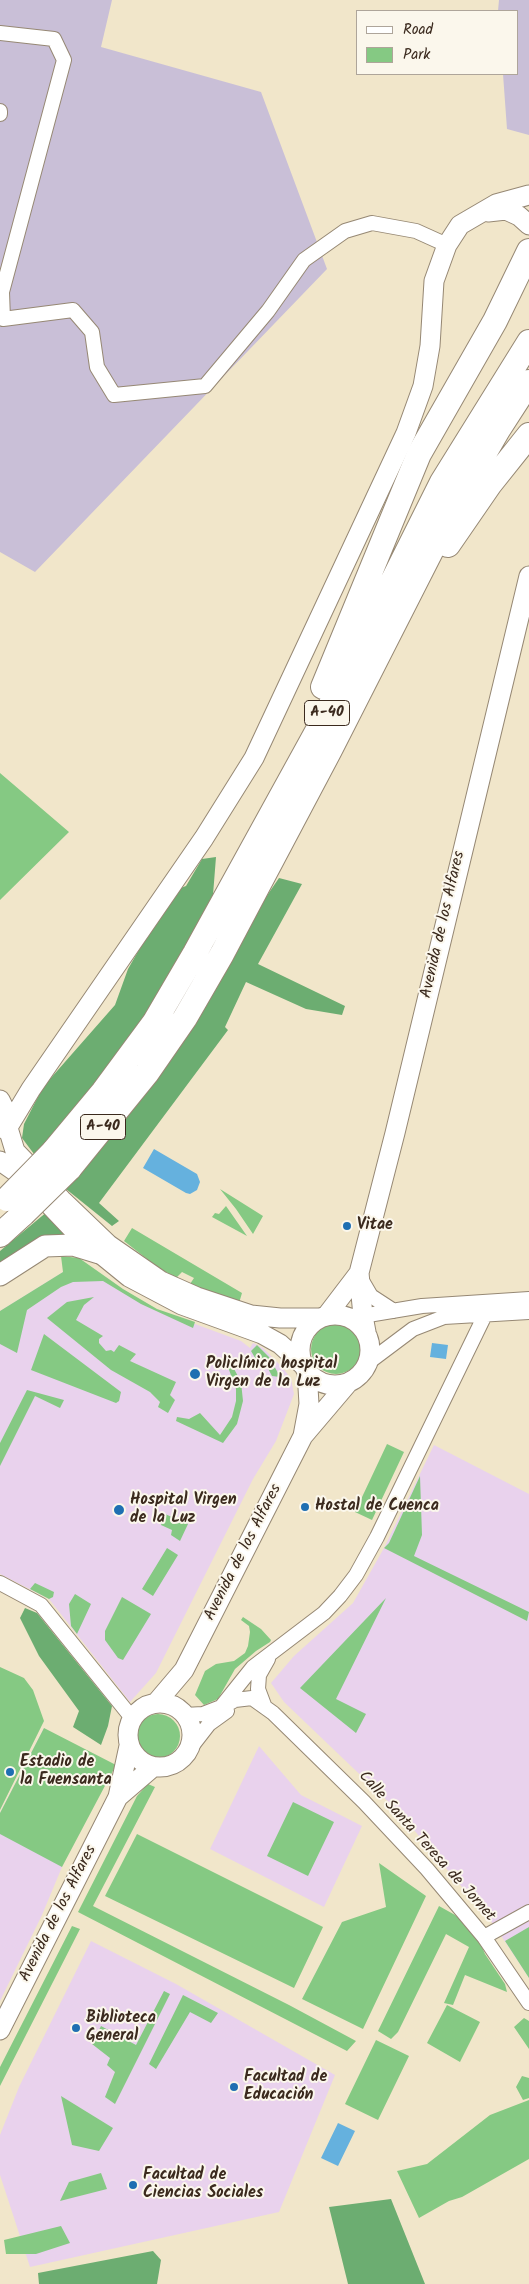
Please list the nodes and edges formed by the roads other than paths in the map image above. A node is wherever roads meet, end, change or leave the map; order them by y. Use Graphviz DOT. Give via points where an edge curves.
graph roads {
  1 [pos="0,33"];
  2 [pos="529,195"];
  3 [pos="482,213"];
  4 [pos="529,225"];
  5 [pos="447,245"];
  6 [pos="529,251"];
  7 [pos="1,320"];
  8 [pos="526,346"];
  9 [pos="529,382"];
  10 [pos="529,435"];
  11 [pos="529,576"];
  12 [pos="330,750"];
  13 [pos="248,857"];
  14 [pos="31,1089"];
  15 [pos="0,1098"];
  16 [pos="5,1133"];
  17 [pos="0,1160"];
  18 [pos="61,1161"];
  19 [pos="10,1206"];
  20 [pos="0,1235"];
  21 [pos="99,1253"];
  22 [pos="359,1273"];
  23 [pos="0,1275"];
  24 [pos="529,1299"];
  25 [pos="394,1311"];
  26 [pos="529,1312"];
  27 [pos="485,1315"];
  28 [pos="323,1317"];
  29 [pos="359,1322"];
  30 [pos="369,1362"];
  31 [pos="305,1368"];
  32 [pos="348,1383"];
  33 [pos="304,1436"];
  34 [pos="0,1582"];
  35 [pos="271,1654"];
  36 [pos="184,1670"];
  37 [pos="156,1703"];
  38 [pos="264,1705"];
  39 [pos="221,1707"];
  40 [pos="183,1714"];
  41 [pos="132,1718"];
  42 [pos="129,1746"];
  43 [pos="188,1751"];
  44 [pos="153,1767"];
  45 [pos="118,1797"];
  46 [pos="529,1912"];
  47 [pos="484,1937"];
  48 [pos="529,2003"];
  49 [pos="0,2030"];
  1 -- 7 [label="street" via="54,39 64,60 2,292"];
  2 -- 3 [label="street" via="496,204"];
  3 -- 4 [label="street" via="506,210"];
  3 -- 5 [label="street" via="460,225"];
  5 -- 7 [label="street" via="416,231 372,223 345,231 304,260 268,311 205,386 114,395 97,367 92,332 73,310"];
  5 -- 14 [label="street" via="434,281 430,346 423,386 406,433 254,758 146,924"];
  6 -- 13 [label="highway" via="496,322 419,454 341,646"];
  8 -- 13 [label="highway, A-40" via="442,482 320,726"];
  9 -- 12 [label="highway, A-40" via="454,504"];
  10 -- 12 [label="highway" via="490,484 428,576"];
  11 -- 22 [label="street, Avenida de los Alfares"];
  12 -- 18 [label="highway, A-40" via="185,1018 147,1073"];
  13 -- 18 [label="highway, A-40" via="154,1023 103,1092"];
  14 -- 15 [label="street"];
  14 -- 16 [label="street"];
  15 -- 16 [label="street" via="7,1111"];
  16 -- 28 [label="street" via="25,1163 109,1244 154,1277 196,1297 242,1313 280,1318"];
  17 -- 21 [label="street" via="23,1176"];
  18 -- 19 [label="highway, A-40, bridge"];
  19 -- 20 [label="highway, A-40"];
  21 -- 23 [label="main road" via="73,1245 45,1246"];
  21 -- 31 [label="street" via="129,1277 166,1298 271,1338"];
  22 -- 25 [label="street" via="371,1296"];
  22 -- 28 [label="street"];
  22 -- 29 [label="street"];
  24 -- 25 [label="street" via="422,1306"];
  25 -- 29 [label="street"];
  26 -- 27 [label="street"];
  27 -- 30 [label="street" via="444,1318 413,1328"];
  27 -- 35 [label="street" via="356,1575 324,1613"];
  28 -- 29 [label="street" via="342,1315"];
  28 -- 31 [label="street" via="309,1326 302,1338 300,1352"];
  29 -- 30 [label="street" via="370,1347"];
  30 -- 32 [label="street" via="361,1374"];
  31 -- 32 [label="street" via="312,1377 325,1384"];
  31 -- 33 [label="street, Avenida de los Alfares" via="309,1404"];
  32 -- 33 [label="street, Avenida de los Alfares"];
  33 -- 36 [label="street, Avenida de los Alfares"];
  34 -- 41 [label="street" via="40,1604"];
  35 -- 38 [label="street" via="259,1675 258,1689"];
  35 -- 39 [label="street" via="250,1671"];
  36 -- 37 [label="street, Avenida de los Alfares"];
  36 -- 40 [label="street, Avenida de los Alfares"];
  37 -- 40 [label="street" via="168,1704"];
  37 -- 41 [label="street" via="144,1707"];
  38 -- 39 [label="street" via="248,1698"];
  38 -- 43 [label="street" via="248,1703 232,1708 209,1724"];
  38 -- 47 [label="street, Calle Santa Teresa de Jornet" via="364,1802 427,1869"];
  39 -- 40 [label="street" via="203,1714"];
  40 -- 43 [label="street" via="192,1730"];
  41 -- 42 [label="street" via="128,1731"];
  42 -- 44 [label="street" via="137,1758"];
  42 -- 45 [label="street, Avenida de los Alfares"];
  43 -- 44 [label="street" via="175,1764"];
  44 -- 45 [label="street, Avenida de los Alfares"];
  45 -- 49 [label="street, Avenida de los Alfares"];
  46 -- 47 [label="street"];
  47 -- 48 [label="street, Calle Santa Teresa de Jornet"];
}
